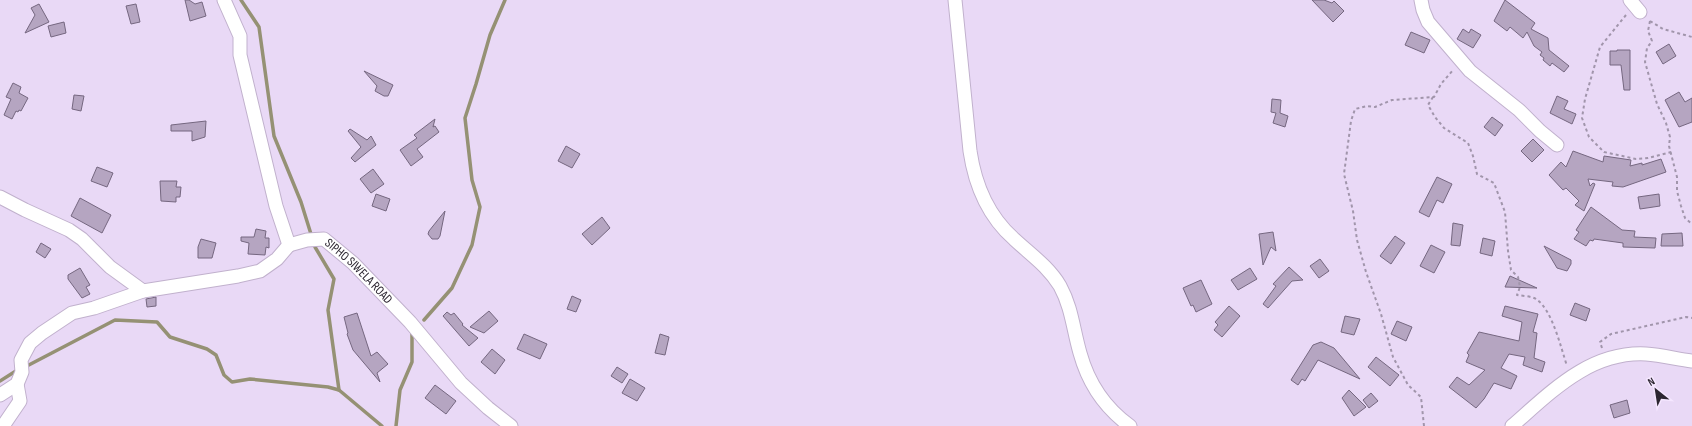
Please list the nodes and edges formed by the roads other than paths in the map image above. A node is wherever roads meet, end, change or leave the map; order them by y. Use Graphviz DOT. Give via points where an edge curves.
graph roads {
  1 [pos="224,0"];
  2 [pos="955,0"];
  3 [pos="1421,0"];
  4 [pos="1557,145"];
  5 [pos="0,197"];
  6 [pos="289,245"];
  7 [pos="143,291"];
  8 [pos="1692,361"];
  9 [pos="17,384"];
  10 [pos="0,395"];
  11 [pos="3,426"];
  12 [pos="511,426"];
  13 [pos="1130,426"];
  14 [pos="1512,426"];
  1 -- 6 [label="street" via="240,36 240,55 276,206"];
  2 -- 13 [label="street" via="970,151 973,172 982,198 1001,226 1053,275 1072,313 1080,353 1090,380 1102,400"];
  3 -- 4 [label="street" via="1422,10 1428,22 1461,61"];
  5 -- 7 [label="street" via="69,230 82,239 110,267"];
  6 -- 7 [label="street" via="277,259 260,271"];
  6 -- 12 [label="street, SIPHO SIWELA ROAD" via="324,239 353,263 410,322 461,383"];
  7 -- 9 [label="street" via="72,313 42,333 30,343"];
  8 -- 14 [label="street" via="1646,354 1606,359 1570,377"];
  9 -- 10 [label="street"];
  9 -- 11 [label="street" via="20,401"];
}
